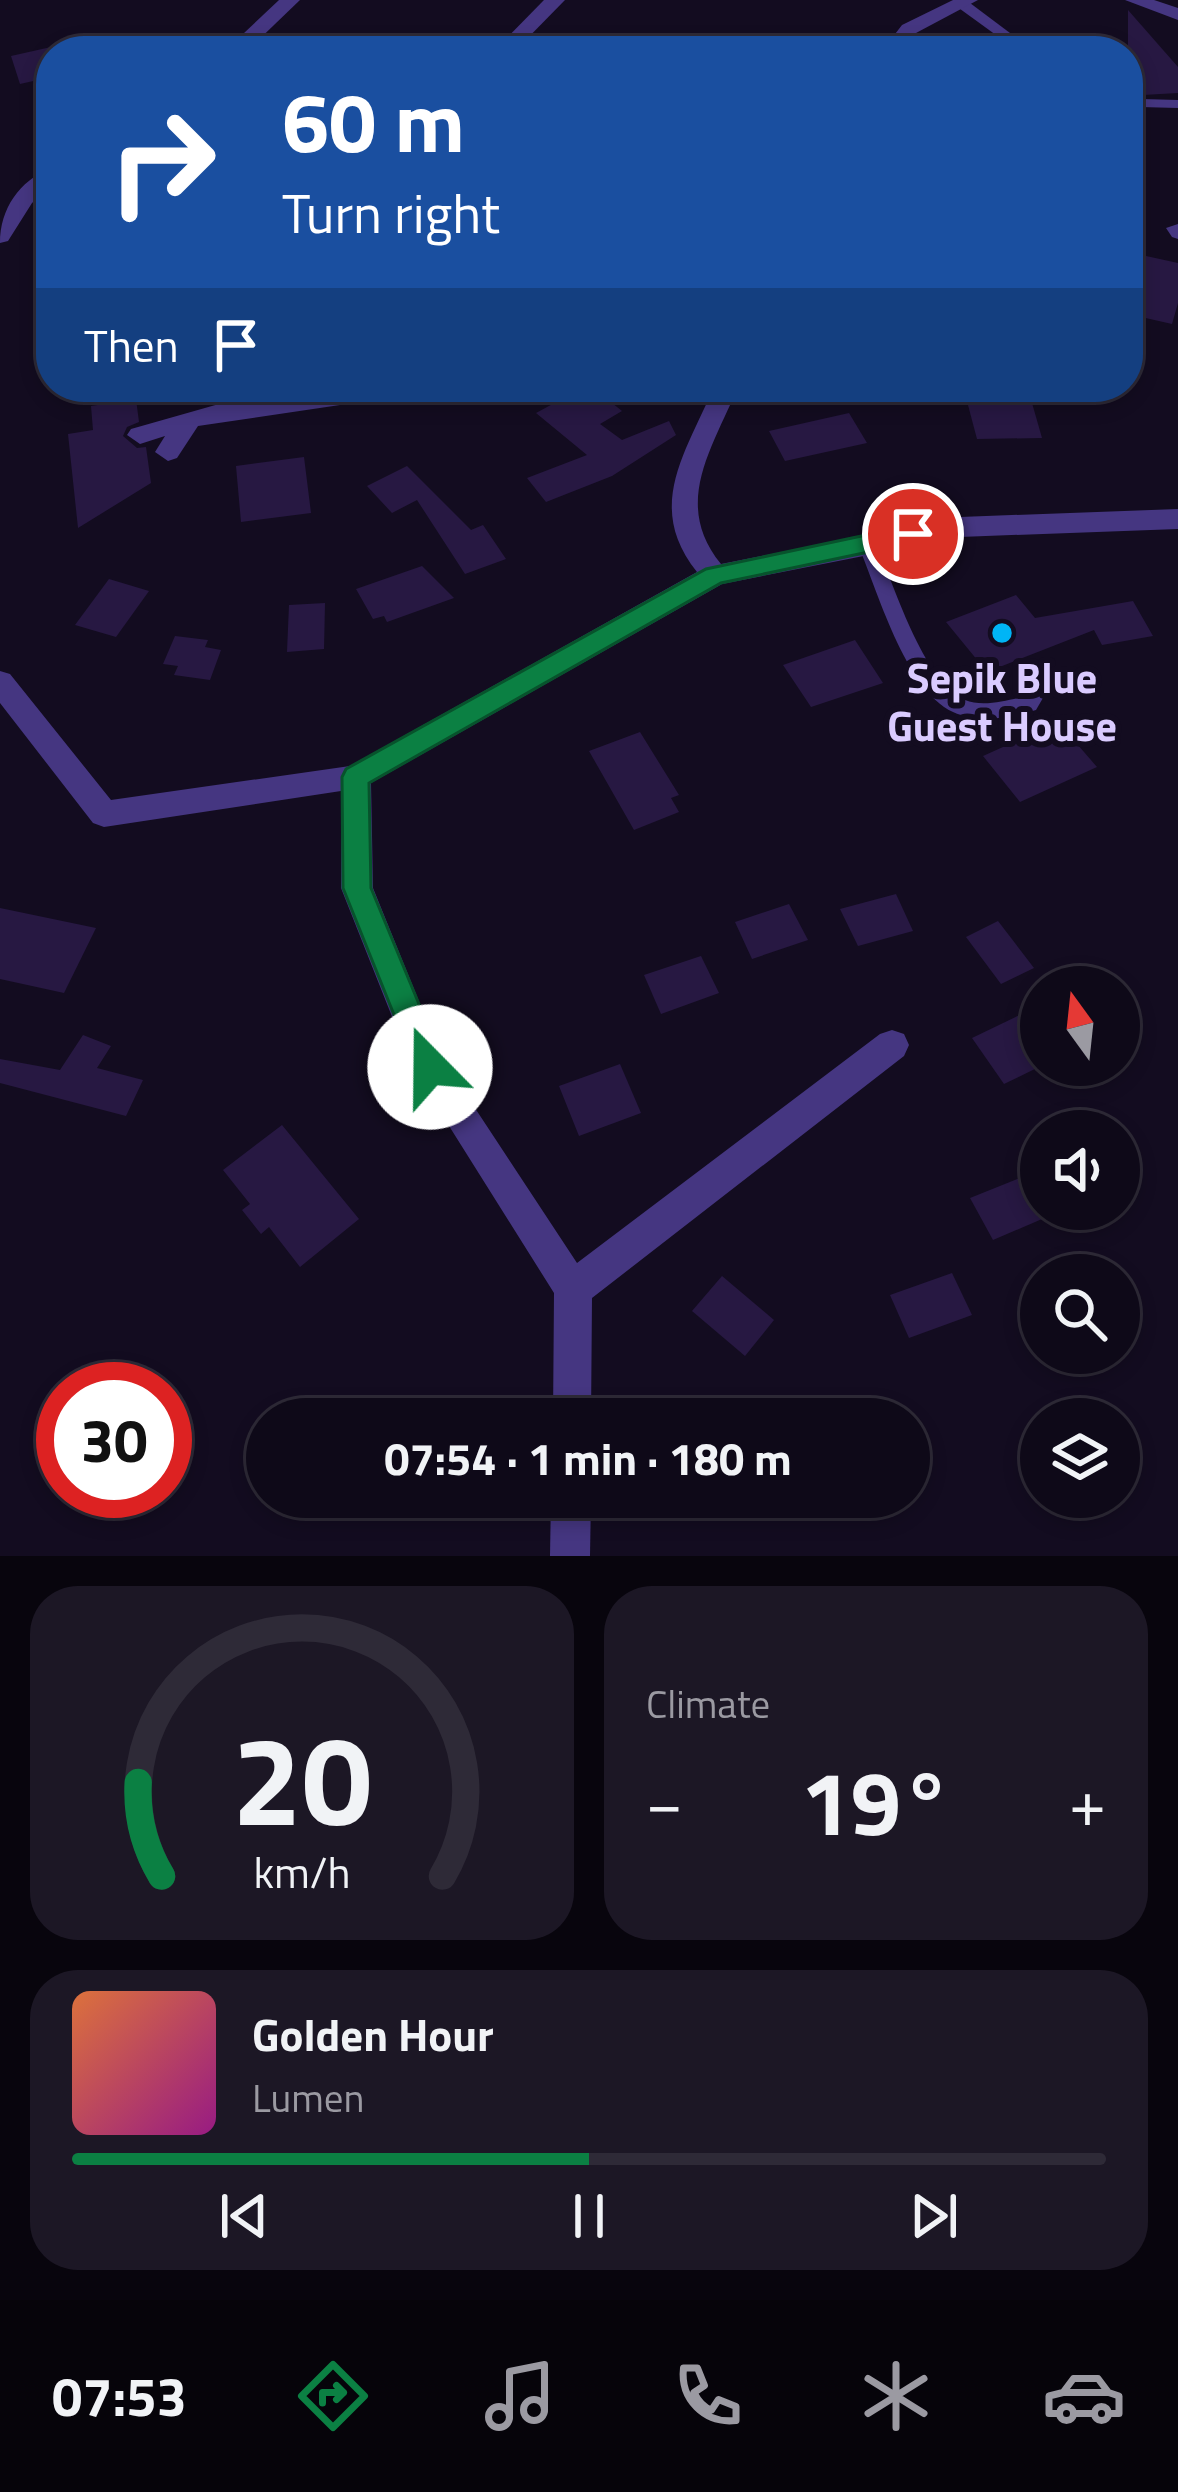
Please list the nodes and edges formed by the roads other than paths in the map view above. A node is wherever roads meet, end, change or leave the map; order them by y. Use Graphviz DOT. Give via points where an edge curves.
graph roads {
  1 [pos="290,0"];
  2 [pos="555,0"];
  3 [pos="1135,0"];
  4 [pos="964,2"];
  5 [pos="1178,14"];
  6 [pos="251,36"];
  7 [pos="519,36"];
  8 [pos="904,36"];
  9 [pos="1008,36"];
  10 [pos="1143,104"];
  11 [pos="1178,104"];
  12 [pos="36,187"];
  13 [pos="0,236"];
  14 [pos="233,402"];
  15 [pos="276,402"];
  16 [pos="313,402"];
  17 [pos="720,402"];
  18 [pos="189,420"];
  19 [pos="140,435"];
  20 [pos="167,452"];
  21 [pos="1178,519"];
  22 [pos="866,542"];
  23 [pos="715,575"];
  24 [pos="1030,672"];
  25 [pos="0,682"];
  26 [pos="356,777"];
  27 [pos="892,1045"];
  28 [pos="573,1289"];
  29 [pos="572,1398"];
  30 [pos="571,1518"];
  31 [pos="570,1556"];
  1 -- 6 [label="street"];
  2 -- 7 [label="street"];
  3 -- 5 [label="street"];
  4 -- 8 [label="street"];
  4 -- 9 [label="lane"];
  10 -- 11 [label="lane"];
  12 -- 13 [label="street"];
  14 -- 18 [label="street"];
  15 -- 16 [label="street"];
  17 -- 23 [label="street" via="682,490 689,543"];
  18 -- 19 [label="street"];
  18 -- 20 [label="street"];
  21 -- 22 [label="street" via="960,527"];
  22 -- 23 [label="street"];
  22 -- 24 [label="lane" via="928,677 956,705 997,711 1029,704 1037,691"];
  23 -- 26 [label="street"];
  25 -- 26 [label="street" via="104,814"];
  26 -- 28 [label="street" via="357,888 430,1067"];
  27 -- 28 [label="street"];
  28 -- 29 [label="street"];
  30 -- 31 [label="street"];
}
